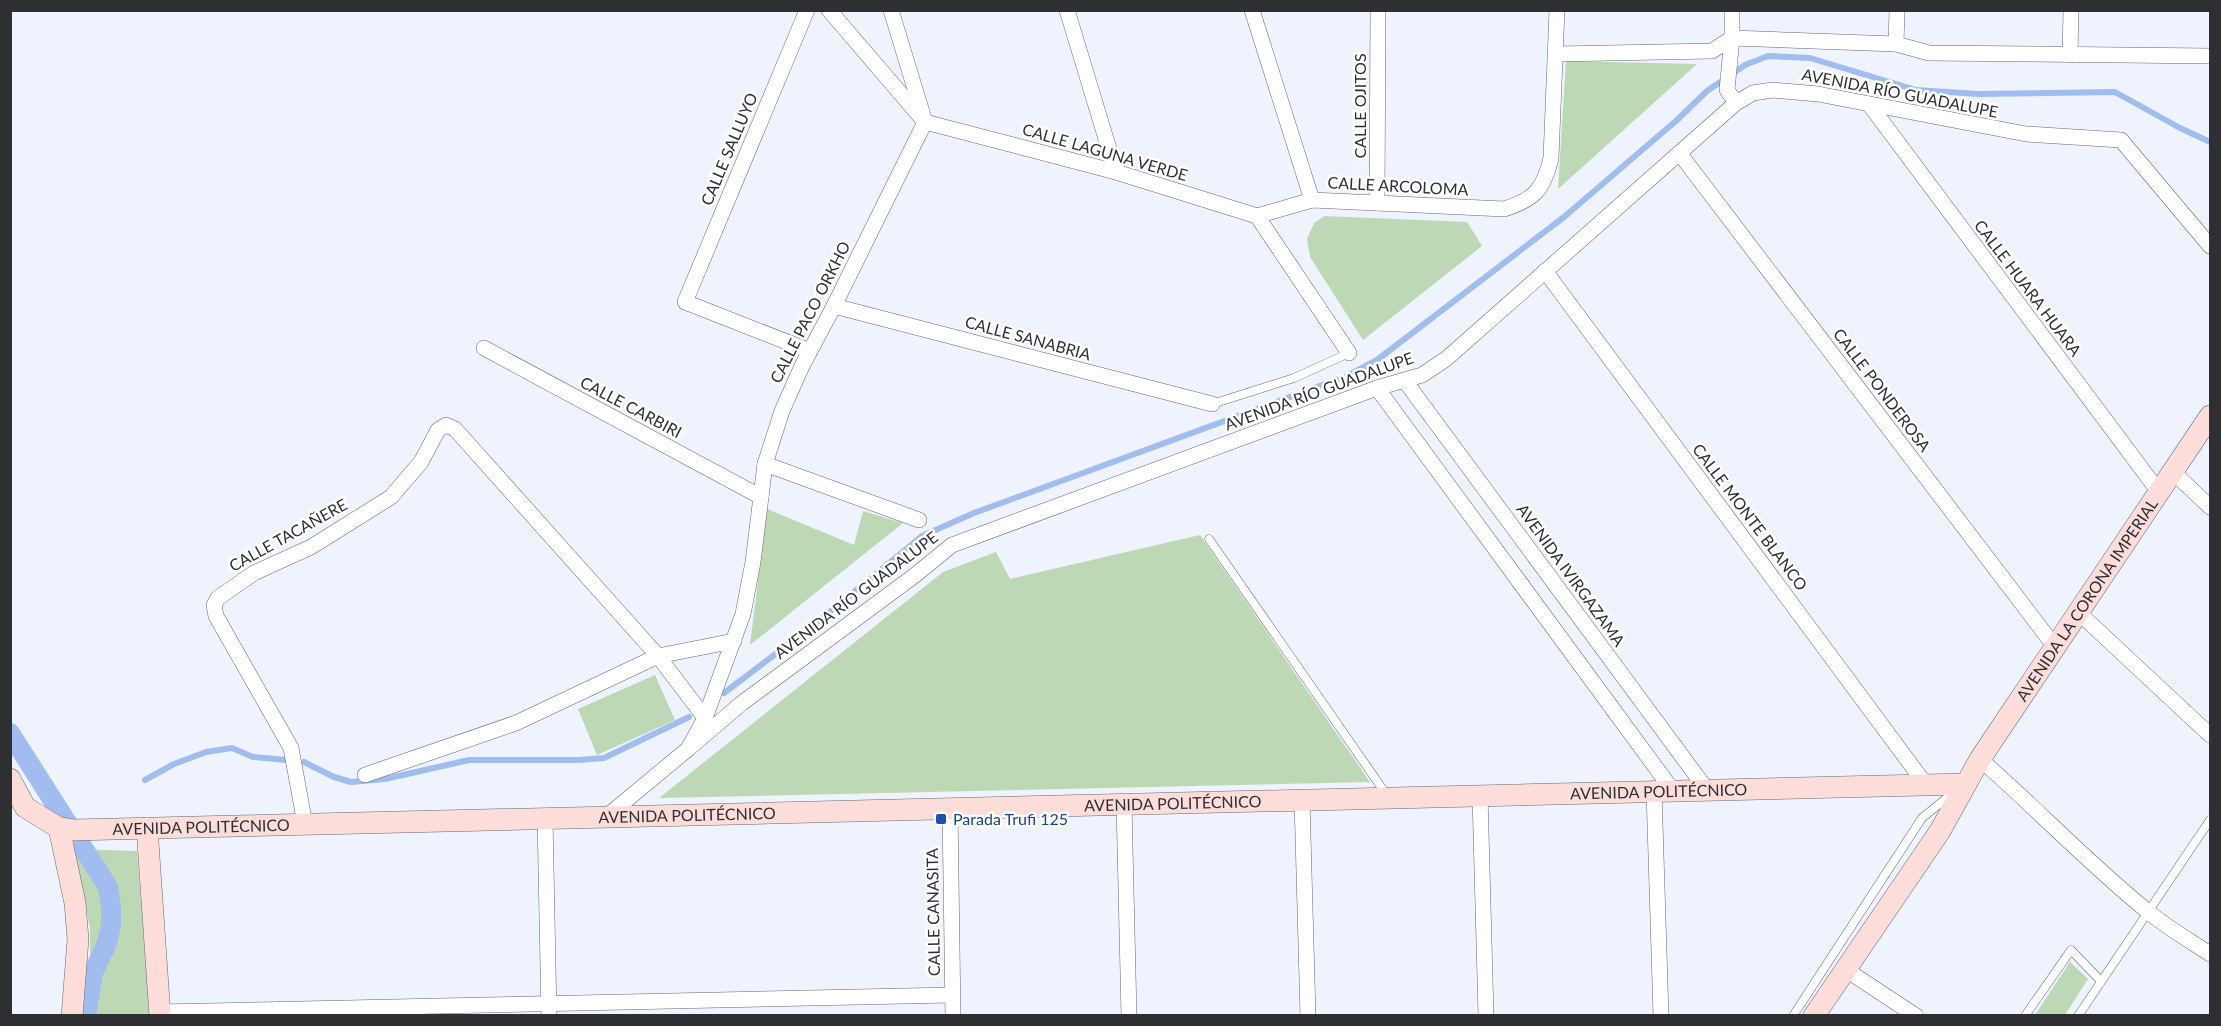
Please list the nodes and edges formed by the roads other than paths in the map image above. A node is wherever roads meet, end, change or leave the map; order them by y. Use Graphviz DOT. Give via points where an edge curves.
graph roads {
  1 [pos="807,10"];
  2 [pos="829,10"];
  3 [pos="891,10"];
  4 [pos="1067,10"];
  5 [pos="1252,10"];
  6 [pos="1378,10"];
  7 [pos="1557,10"];
  8 [pos="1732,10"];
  9 [pos="1897,10"];
  10 [pos="2071,10"];
  11 [pos="1732,38"];
  12 [pos="1896,44"];
  13 [pos="1557,54"];
  14 [pos="2070,55"];
  15 [pos="2211,56"];
  16 [pos="1731,97"];
  17 [pos="1869,104"];
  18 [pos="925,122"];
  19 [pos="1680,154"];
  20 [pos="1116,172"];
  21 [pos="1312,200"];
  22 [pos="1377,203"];
  23 [pos="1257,216"];
  24 [pos="2211,246"];
  25 [pos="1545,271"];
  26 [pos="834,306"];
  27 [pos="484,348"];
  28 [pos="810,351"];
  29 [pos="1349,353"];
  30 [pos="1405,381"];
  31 [pos="1377,388"];
  32 [pos="1212,404"];
  33 [pos="2211,416"];
  34 [pos="765,464"];
  35 [pos="2173,472"];
  36 [pos="2159,492"];
  37 [pos="761,497"];
  38 [pos="2211,507"];
  39 [pos="919,520"];
  40 [pos="1209,539"];
  41 [pos="2078,612"];
  42 [pos="734,641"];
  43 [pos="2055,647"];
  44 [pos="658,656"];
  45 [pos="705,718"];
  46 [pos="2211,735"];
  47 [pos="688,749"];
  48 [pos="1980,759"];
  49 [pos="365,775"];
  50 [pos="10,779"];
  51 [pos="1965,784"];
  52 [pos="1926,785"];
  53 [pos="1707,790"];
  54 [pos="1663,791"];
  55 [pos="1480,795"];
  56 [pos="1389,798"];
  57 [pos="1302,800"];
  58 [pos="1124,804"];
  59 [pos="950,808"];
  60 [pos="18,811"];
  61 [pos="606,817"];
  62 [pos="545,818"];
  63 [pos="2211,820"];
  64 [pos="305,824"];
  65 [pos="59,828"];
  66 [pos="147,828"];
  67 [pos="2148,912"];
  68 [pos="2211,954"];
  69 [pos="1845,969"];
  70 [pos="2101,981"];
  71 [pos="952,995"];
  72 [pos="549,1010"];
  73 [pos="160,1014"];
  74 [pos="72,1016"];
  75 [pos="953,1016"];
  76 [pos="1129,1016"];
  77 [pos="1308,1016"];
  78 [pos="1486,1016"];
  79 [pos="1661,1016"];
  80 [pos="1793,1016"];
  81 [pos="1814,1016"];
  82 [pos="1916,1016"];
  83 [pos="2025,1016"];
  84 [pos="2078,1016"];
  1 -- 28 [label="street, CALLE SALLUYO" via="685,302"];
  2 -- 18 [label="street"];
  3 -- 18 [label="street"];
  4 -- 20 [label="street"];
  5 -- 21 [label="street"];
  6 -- 22 [label="street, CALLE OJITOS"];
  7 -- 13 [label="street"];
  8 -- 11 [label="street"];
  9 -- 12 [label="street"];
  10 -- 14 [label="street"];
  11 -- 12 [label="street, AVENIDA RÍO GUADALUPE"];
  11 -- 13 [label="street" via="1712,51"];
  11 -- 16 [label="street"];
  12 -- 14 [label="street, AVENIDA RÍO GUADALUPE" via="1929,53"];
  13 -- 22 [label="street, CALLE ARCOLOMA" via="1551,158 1547,177 1536,194 1522,204 1504,209"];
  14 -- 15 [label="street, AVENIDA RÍO GUADALUPE"];
  16 -- 17 [label="street, AVENIDA RÍO GUADALUPE" via="1789,90"];
  16 -- 19 [label="street, AVENIDA RÍO GUADALUPE"];
  17 -- 24 [label="street, AVENIDA RÍO GUADALUPE" via="2026,134 2121,140"];
  17 -- 36 [label="street, CALLE HUARA HUARA"];
  18 -- 20 [label="street, CALLE LAGUNA VERDE"];
  18 -- 26 [label="street, CALLE PACO ORKHO"];
  19 -- 25 [label="street, AVENIDA RÍO GUADALUPE"];
  19 -- 43 [label="street, CALLE PONDEROSA"];
  20 -- 23 [label="street, CALLE LAGUNA VERDE"];
  21 -- 22 [label="street, CALLE ARCOLOMA"];
  21 -- 23 [label="street, CALLE ARCOLOMA"];
  23 -- 29 [label="street"];
  25 -- 30 [label="street, AVENIDA RÍO GUADALUPE" via="1446,359"];
  25 -- 52 [label="street, CALLE MONTE BLANCO"];
  26 -- 28 [label="street, CALLE PACO ORKHO"];
  26 -- 32 [label="street, CALLE SANABRIA"];
  27 -- 37 [label="street, CALLE CARBIRI"];
  28 -- 34 [label="street, CALLE PACO ORKHO" via="782,411"];
  29 -- 32 [label="lane, AVENIDA RÍO GUADALUPE" via="1294,378"];
  30 -- 31 [label="street, AVENIDA RÍO GUADALUPE"];
  30 -- 53 [label="street, AVENIDA IVIRGAZAMA"];
  31 -- 47 [label="street, AVENIDA RÍO GUADALUPE" via="952,545 742,703"];
  31 -- 54 [label="street"];
  33 -- 35 [label="street, AVENIDA LA CORONA IMPERIAL"];
  34 -- 37 [label="street, CALLE PACO ORKHO"];
  34 -- 39 [label="street"];
  35 -- 36 [label="street, AVENIDA LA CORONA IMPERIAL"];
  35 -- 38 [label="street"];
  36 -- 41 [label="street, AVENIDA LA CORONA IMPERIAL"];
  37 -- 42 [label="street, CALLE PACO ORKHO" via="753,562"];
  40 -- 56 [label="lane"];
  41 -- 43 [label="street, AVENIDA LA CORONA IMPERIAL"];
  41 -- 46 [label="street"];
  42 -- 44 [label="street"];
  42 -- 45 [label="street, CALLE PACO ORKHO"];
  43 -- 48 [label="street, AVENIDA LA CORONA IMPERIAL"];
  44 -- 45 [label="street, CALLE TACAÑERE"];
  44 -- 49 [label="street" via="516,723"];
  44 -- 64 [label="street, CALLE TACAÑERE" via="455,429 446,425 438,430 421,462 392,497 311,547 254,573 214,605 216,616 291,748"];
  45 -- 47 [label="street, CALLE PACO ORKHO"];
  47 -- 61 [label="street, AVENIDA RÍO GUADALUPE"];
  48 -- 51 [label="street, AVENIDA LA CORONA IMPERIAL"];
  48 -- 67 [label="street"];
  50 -- 60 [label="street"];
  51 -- 52 [label="street, AVENIDA POLITÉCNICO"];
  51 -- 69 [label="street, AVENIDA LA CORONA IMPERIAL" via="1940,831"];
  51 -- 80 [label="lane, AVENIDA LA CORONA IMPERIAL" via="1922,818"];
  52 -- 53 [label="street, AVENIDA POLITÉCNICO"];
  53 -- 54 [label="street, AVENIDA POLITÉCNICO"];
  54 -- 55 [label="street, AVENIDA POLITÉCNICO"];
  54 -- 79 [label="street"];
  55 -- 56 [label="street, AVENIDA POLITÉCNICO"];
  55 -- 78 [label="street"];
  56 -- 57 [label="street, AVENIDA POLITÉCNICO"];
  57 -- 58 [label="street, AVENIDA POLITÉCNICO"];
  57 -- 77 [label="street"];
  58 -- 59 [label="street, AVENIDA POLITÉCNICO"];
  58 -- 76 [label="street"];
  59 -- 61 [label="street, AVENIDA POLITÉCNICO"];
  59 -- 71 [label="street, CALLE CANASITA"];
  60 -- 65 [label="street"];
  61 -- 62 [label="street, AVENIDA POLITÉCNICO"];
  62 -- 64 [label="street, AVENIDA POLITÉCNICO"];
  62 -- 72 [label="street"];
  63 -- 67 [label="lane"];
  64 -- 66 [label="street, AVENIDA POLITÉCNICO"];
  65 -- 66 [label="street, AVENIDA POLITÉCNICO"];
  65 -- 74 [label="street" via="75,903 78,939"];
  66 -- 73 [label="street"];
  67 -- 68 [label="street"];
  67 -- 70 [label="lane"];
  69 -- 81 [label="street, AVENIDA LA CORONA IMPERIAL"];
  69 -- 82 [label="street"];
  70 -- 83 [label="lane" via="2071,950"];
  70 -- 84 [label="lane"];
  71 -- 72 [label="street"];
  71 -- 75 [label="street, CALLE CANASITA"];
  72 -- 73 [label="street"];
}
